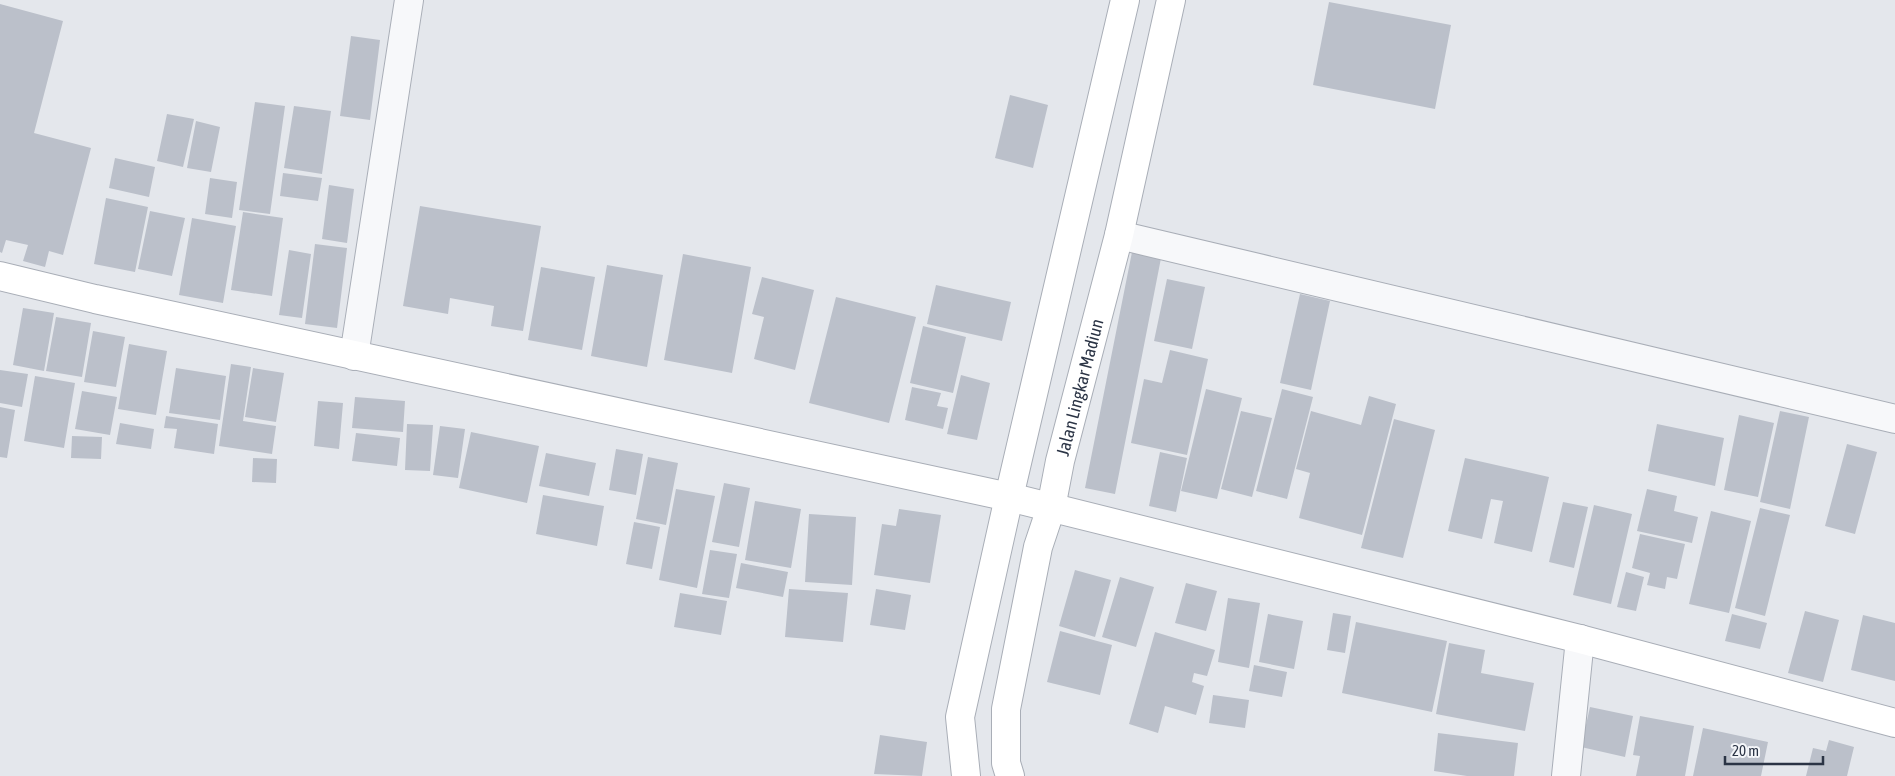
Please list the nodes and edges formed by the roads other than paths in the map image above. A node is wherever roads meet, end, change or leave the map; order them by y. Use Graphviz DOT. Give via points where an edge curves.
graph roads {
  1 [pos="409,0"];
  2 [pos="1125,0"];
  3 [pos="1171,0"];
  4 [pos="1118,235"];
  5 [pos="0,276"];
  6 [pos="354,356"];
  7 [pos="1895,419"];
  8 [pos="1009,497"];
  9 [pos="1051,508"];
  10 [pos="1580,639"];
  11 [pos="1895,723"];
  12 [pos="966,776"];
  13 [pos="1010,776"];
  14 [pos="1566,776"];
  1 -- 6 [label="street"];
  2 -- 8 [label="main road"];
  3 -- 4 [label="main road, Jalan Lingkar Madiun"];
  4 -- 7 [label="street"];
  4 -- 9 [label="main road, Jalan Lingkar Madiun"];
  5 -- 6 [label="main road"];
  6 -- 8 [label="main road"];
  8 -- 9 [label="main road"];
  8 -- 12 [label="main road" via="960,717"];
  9 -- 10 [label="main road"];
  9 -- 13 [label="main road, Jalan Lingkar Madiun" via="1038,547 1006,709 1006,763"];
  10 -- 11 [label="main road"];
  10 -- 14 [label="street"];
}
